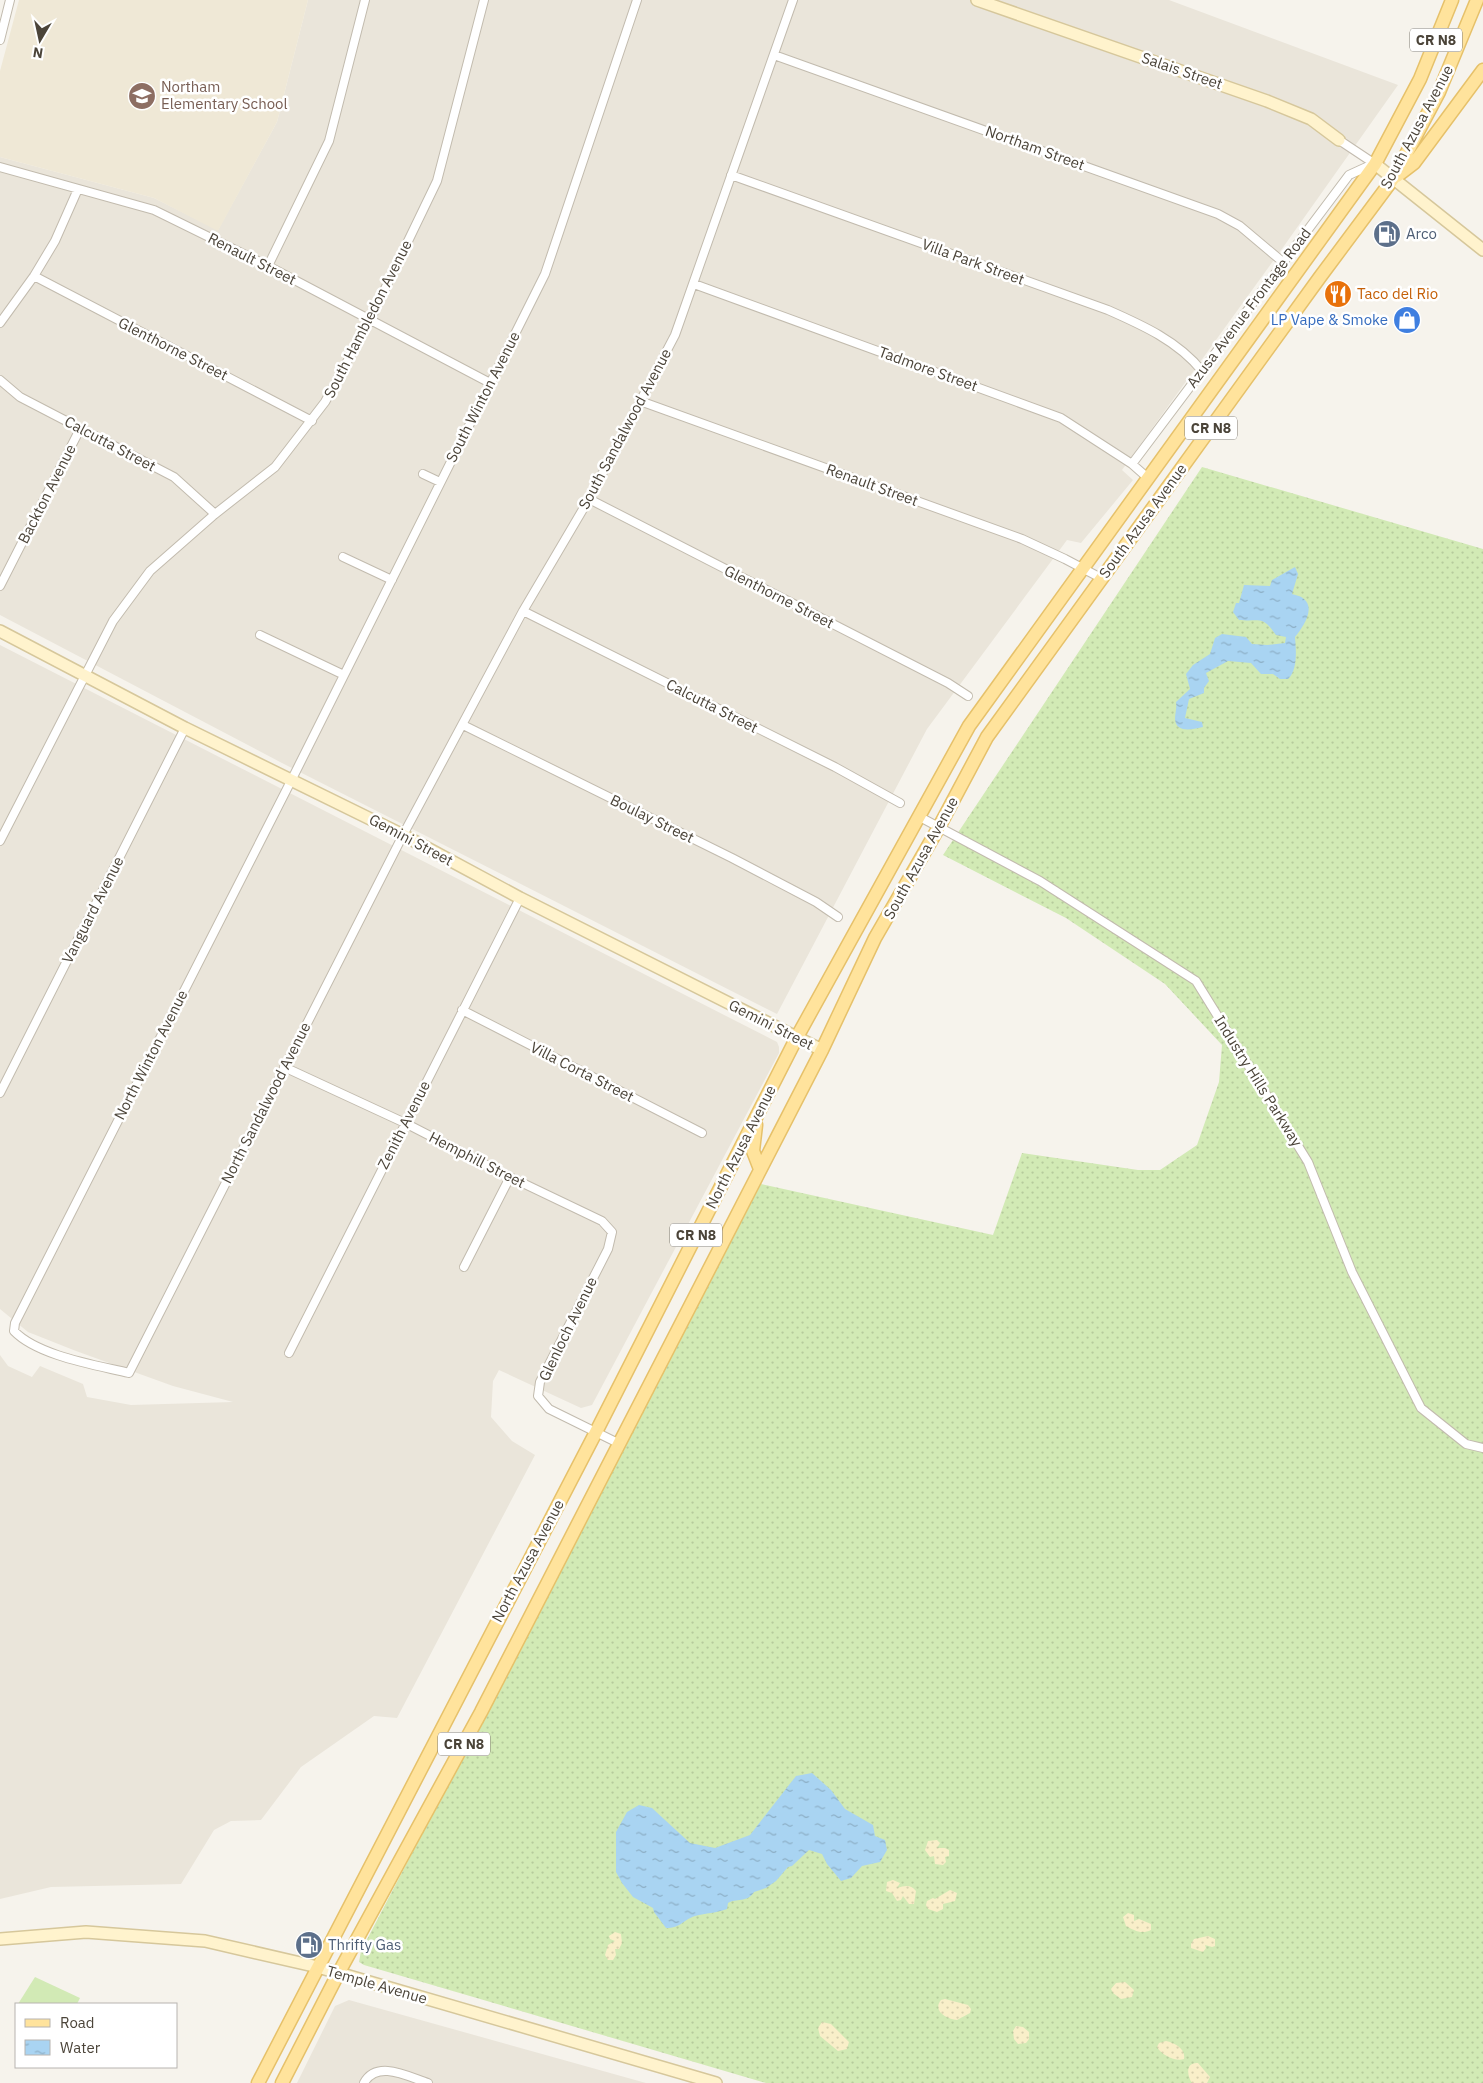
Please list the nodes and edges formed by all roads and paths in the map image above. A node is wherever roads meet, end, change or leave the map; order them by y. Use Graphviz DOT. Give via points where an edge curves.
graph roads {
  1 [pos="10,0"];
  2 [pos="365,0"];
  3 [pos="484,0"];
  4 [pos="637,0"];
  5 [pos="793,0"];
  6 [pos="977,0"];
  7 [pos="1452,0"];
  8 [pos="1477,0"];
  9 [pos="0,40"];
  10 [pos="774,55"];
  11 [pos="1483,70"];
  12 [pos="1339,140"];
  13 [pos="1375,164"];
  14 [pos="0,167"];
  15 [pos="732,175"];
  16 [pos="1394,179"];
  17 [pos="78,189"];
  18 [pos="1483,250"];
  19 [pos="1284,263"];
  20 [pos="268,266"];
  21 [pos="34,276"];
  22 [pos="694,284"];
  23 [pos="370,320"];
  24 [pos="0,323"];
  25 [pos="1249,339"];
  26 [pos="1266,352"];
  27 [pos="1202,371"];
  28 [pos="0,380"];
  29 [pos="492,384"];
  30 [pos="640,401"];
  31 [pos="312,421"];
  32 [pos="80,429"];
  33 [pos="1132,464"];
  34 [pos="423,474"];
  35 [pos="1149,479"];
  36 [pos="440,482"];
  37 [pos="589,500"];
  38 [pos="215,514"];
  39 [pos="343,557"];
  40 [pos="1082,567"];
  41 [pos="1102,578"];
  42 [pos="392,580"];
  43 [pos="0,586"];
  44 [pos="523,611"];
  45 [pos="0,631"];
  46 [pos="260,635"];
  47 [pos="85,676"];
  48 [pos="344,676"];
  49 [pos="968,696"];
  50 [pos="463,725"];
  51 [pos="185,728"];
  52 [pos="292,779"];
  53 [pos="900,803"];
  54 [pos="918,816"];
  55 [pos="939,827"];
  56 [pos="403,835"];
  57 [pos="0,841"];
  58 [pos="520,898"];
  59 [pos="838,917"];
  60 [pos="462,1010"];
  61 [pos="797,1037"];
  62 [pos="822,1050"];
  63 [pos="284,1067"];
  64 [pos="0,1093"];
  65 [pos="757,1115"];
  66 [pos="405,1123"];
  67 [pos="702,1134"];
  68 [pos="760,1169"];
  69 [pos="510,1177"];
  70 [pos="612,1232"];
  71 [pos="464,1267"];
  72 [pos="289,1353"];
  73 [pos="129,1373"];
  74 [pos="596,1432"];
  75 [pos="618,1443"];
  76 [pos="1483,1448"];
  77 [pos="0,1939"];
  78 [pos="318,1968"];
  79 [pos="338,1974"];
  80 [pos="258,2083"];
  81 [pos="282,2083"];
  82 [pos="364,2083"];
  83 [pos="428,2083"];
  84 [pos="716,2083"];
  1 -- 9 [label="street"];
  2 -- 20 [label="street" via="329,141"];
  3 -- 23 [label="street, South Hambledon Avenue" via="438,181"];
  4 -- 29 [label="street, South Winton Avenue" via="545,274"];
  5 -- 10 [label="street, South Sandalwood Avenue"];
  6 -- 12 [label="street, Salais Street" via="1267,101 1311,119"];
  7 -- 13 [label="main road, South Azusa Avenue / CR N8" via="1420,79"];
  8 -- 16 [label="main road, South Azusa Avenue / CR N8" via="1439,92"];
  10 -- 15 [label="street, South Sandalwood Avenue"];
  10 -- 19 [label="street, Northam Street" via="1218,214 1240,226"];
  11 -- 16 [label="main road" via="1414,163"];
  12 -- 13 [label="street, Salais Street"];
  13 -- 16 [label="street"];
  13 -- 19 [label="street, Azusa Avenue Frontage Road" via="1350,175"];
  13 -- 25 [label="main road, South Azusa Avenue / CR N8"];
  14 -- 17 [label="street, Renault Street"];
  15 -- 22 [label="street, South Sandalwood Avenue"];
  15 -- 27 [label="street, Villa Park Street" via="1108,310 1162,337 1192,359"];
  16 -- 18 [label="street"];
  16 -- 26 [label="main road, South Azusa Avenue / CR N8"];
  17 -- 20 [label="street, Renault Street" via="154,210"];
  17 -- 21 [label="street" via="55,241"];
  19 -- 27 [label="street, Azusa Avenue Frontage Road"];
  20 -- 23 [label="street, Renault Street"];
  21 -- 24 [label="street"];
  21 -- 31 [label="street, Glenthorne Street"];
  22 -- 30 [label="street, South Sandalwood Avenue" via="675,335"];
  22 -- 33 [label="street, Tadmore Street" via="1061,418"];
  23 -- 29 [label="street, Renault Street"];
  23 -- 31 [label="street, South Hambledon Avenue"];
  25 -- 26 [label="main road"];
  25 -- 35 [label="main road, South Azusa Avenue / CR N8"];
  26 -- 41 [label="main road, South Azusa Avenue / CR N8"];
  27 -- 33 [label="street, Azusa Avenue Frontage Road"];
  28 -- 32 [label="street, Calcutta Street" via="20,397"];
  29 -- 36 [label="street, South Winton Avenue"];
  30 -- 37 [label="street, South Sandalwood Avenue"];
  30 -- 40 [label="street, Renault Street" via="1022,540"];
  31 -- 38 [label="street, South Hambledon Avenue" via="275,467"];
  32 -- 38 [label="street, Calcutta Street" via="174,477"];
  32 -- 43 [label="street, Backton Avenue"];
  33 -- 35 [label="street, Tadmore Street"];
  34 -- 36 [label="street"];
  35 -- 40 [label="main road, South Azusa Avenue / CR N8"];
  36 -- 42 [label="street, South Winton Avenue"];
  37 -- 44 [label="street, South Sandalwood Avenue"];
  37 -- 49 [label="street, Glenthorne Street"];
  38 -- 47 [label="street, South Hambledon Avenue" via="150,571 113,622"];
  39 -- 42 [label="street"];
  40 -- 41 [label="street, Renault Street"];
  40 -- 54 [label="main road, South Azusa Avenue / CR N8" via="969,726"];
  41 -- 55 [label="main road, South Azusa Avenue / CR N8" via="987,737"];
  42 -- 48 [label="street, South Winton Avenue"];
  44 -- 50 [label="street, South Sandalwood Avenue"];
  44 -- 53 [label="street, Calcutta Street"];
  45 -- 47 [label="street, Gemini Street"];
  46 -- 48 [label="street"];
  47 -- 51 [label="street, Gemini Street"];
  47 -- 57 [label="street, South Hambledon Avenue"];
  48 -- 52 [label="street, South Winton Avenue"];
  50 -- 56 [label="street, South Sandalwood Avenue"];
  50 -- 59 [label="street, Boulay Street" via="732,858"];
  51 -- 52 [label="street, Gemini Street"];
  51 -- 64 [label="street, Vanguard Avenue"];
  52 -- 56 [label="street, Gemini Street"];
  52 -- 73 [label="street, North Winton Avenue" via="15,1323 14,1331 22,1340 69,1359"];
  54 -- 55 [label="street, Industry Hills Parkway"];
  54 -- 61 [label="main road, South Azusa Avenue / CR N8"];
  55 -- 62 [label="main road, South Azusa Avenue / CR N8" via="875,938"];
  55 -- 76 [label="street, Industry Hills Parkway" via="1040,881 1196,981 1308,1162 1352,1272 1421,1408 1466,1444"];
  56 -- 58 [label="street, Gemini Street"];
  56 -- 63 [label="street, North Sandalwood Avenue"];
  58 -- 60 [label="street, Zenith Avenue"];
  58 -- 61 [label="street, Gemini Street"];
  60 -- 66 [label="street, Zenith Avenue"];
  60 -- 67 [label="street, Villa Corta Street"];
  61 -- 62 [label="street, Gemini Street"];
  61 -- 65 [label="main road, North Azusa Avenue / CR N8"];
  62 -- 68 [label="main road, North Azusa Avenue / CR N8"];
  63 -- 66 [label="street, Hemphill Street"];
  63 -- 73 [label="street, North Sandalwood Avenue"];
  65 -- 68 [label="main road" via="753,1151"];
  65 -- 74 [label="main road, North Azusa Avenue / CR N8"];
  66 -- 69 [label="street, Hemphill Street"];
  66 -- 72 [label="street, Zenith Avenue"];
  68 -- 75 [label="main road, North Azusa Avenue / CR N8"];
  69 -- 70 [label="street, Hemphill Street" via="602,1221"];
  69 -- 71 [label="street"];
  70 -- 74 [label="street, Glenloch Avenue" via="608,1249 540,1382 538,1396 549,1409"];
  74 -- 75 [label="street, Glenloch Avenue"];
  74 -- 78 [label="main road, North Azusa Avenue / CR N8"];
  75 -- 79 [label="main road, North Azusa Avenue / CR N8" via="481,1712"];
  77 -- 78 [label="street, Temple Avenue" via="86,1932 179,1938"];
  78 -- 79 [label="street, Temple Avenue"];
  78 -- 80 [label="main road, North Azusa Avenue / CR N8"];
  79 -- 81 [label="main road, North Azusa Avenue / CR N8"];
  79 -- 84 [label="street, Temple Avenue"];
  82 -- 83 [label="street" via="375,2072 385,2070"];
}
